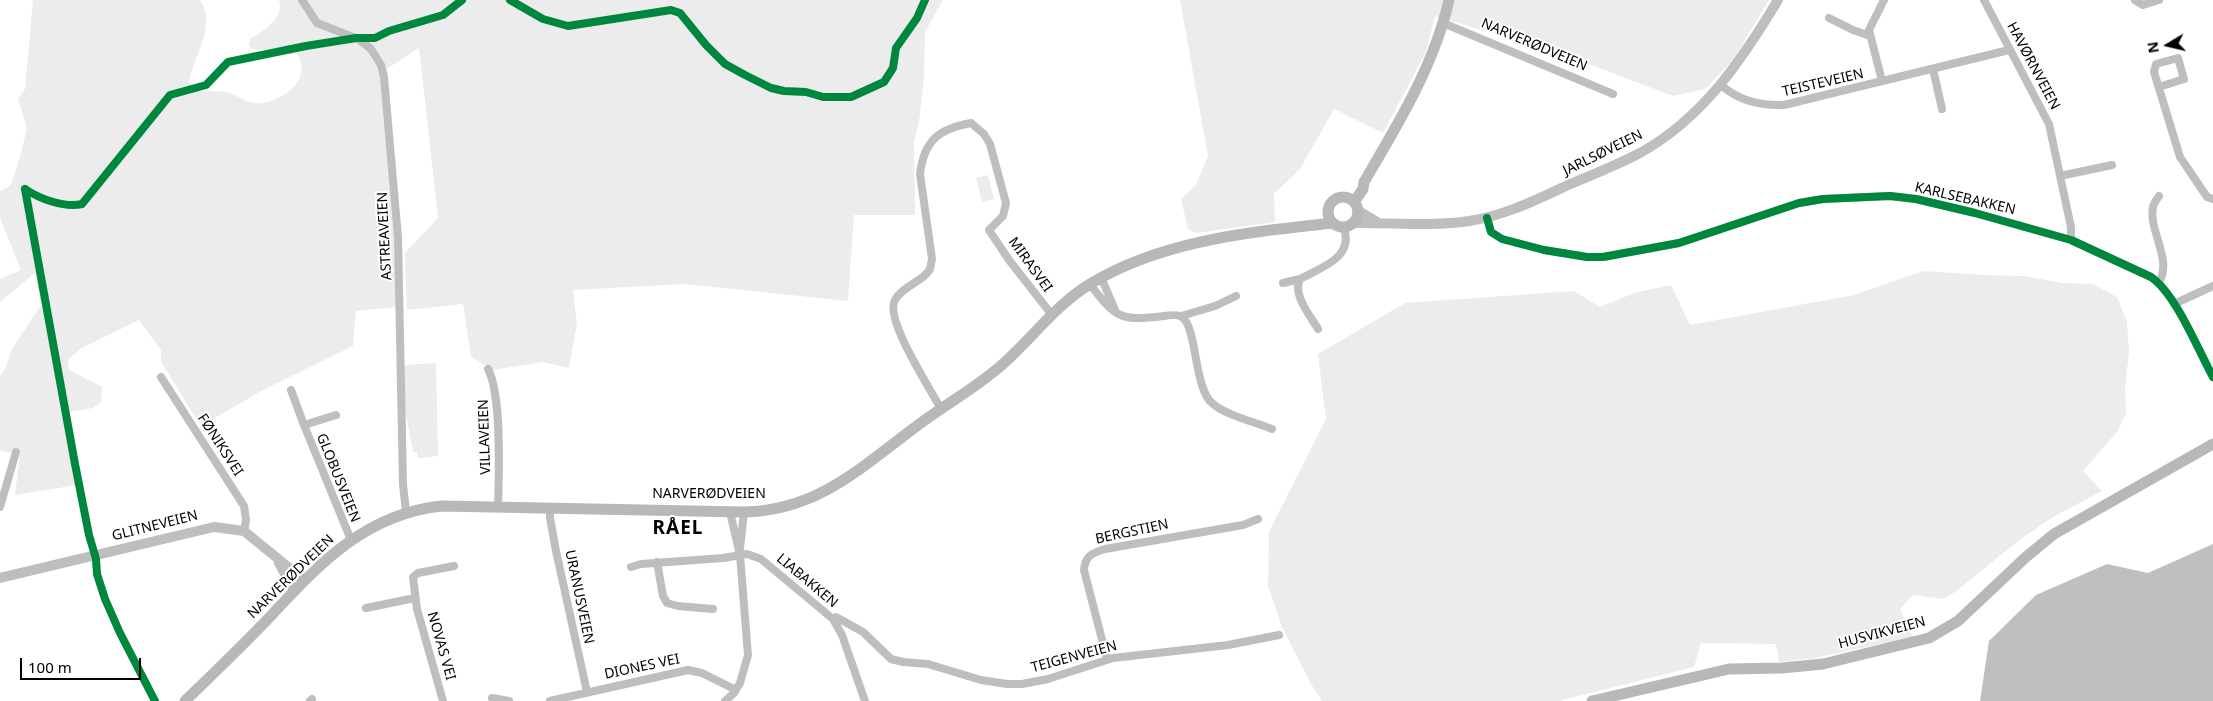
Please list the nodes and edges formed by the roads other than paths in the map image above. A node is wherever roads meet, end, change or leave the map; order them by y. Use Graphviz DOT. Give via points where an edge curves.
graph roads {
  1 [pos="302,0"];
  2 [pos="1449,0"];
  3 [pos="1778,0"];
  4 [pos="1884,0"];
  5 [pos="1984,0"];
  6 [pos="2135,0"];
  7 [pos="2159,0"];
  8 [pos="1829,18"];
  9 [pos="1443,23"];
  10 [pos="1870,36"];
  11 [pos="2010,50"];
  12 [pos="1933,69"];
  13 [pos="1882,81"];
  14 [pos="1721,85"];
  15 [pos="2159,87"];
  16 [pos="1613,94"];
  17 [pos="1942,108"];
  18 [pos="2112,165"];
  19 [pos="2060,176"];
  20 [pos="2159,196"];
  21 [pos="2213,200"];
  22 [pos="1352,203"];
  23 [pos="1328,210"];
  24 [pos="1487,218"];
  25 [pos="1378,222"];
  26 [pos="1343,224"];
  27 [pos="1311,226"];
  28 [pos="2071,240"];
  29 [pos="1101,277"];
  30 [pos="1300,279"];
  31 [pos="2159,282"];
  32 [pos="1283,283"];
  33 [pos="1090,284"];
  34 [pos="2213,286"];
  35 [pos="1236,296"];
  36 [pos="2174,304"];
  37 [pos="1115,312"];
  38 [pos="1052,315"];
  39 [pos="1181,316"];
  40 [pos="1318,329"];
  41 [pos="488,369"];
  42 [pos="161,377"];
  43 [pos="2213,377"];
  44 [pos="291,390"];
  45 [pos="941,409"];
  46 [pos="336,415"];
  47 [pos="304,425"];
  48 [pos="1272,429"];
  49 [pos="2213,444"];
  50 [pos="16,452"];
  51 [pos="498,506"];
  52 [pos="0,507"];
  53 [pos="550,508"];
  54 [pos="406,512"];
  55 [pos="730,512"];
  56 [pos="744,512"];
  57 [pos="1258,519"];
  58 [pos="244,531"];
  59 [pos="351,540"];
  60 [pos="740,555"];
  61 [pos="278,560"];
  62 [pos="657,562"];
  63 [pos="454,566"];
  64 [pos="630,567"];
  65 [pos="0,578"];
  66 [pos="304,580"];
  67 [pos="294,590"];
  68 [pos="415,598"];
  69 [pos="366,608"];
  70 [pos="713,609"];
  71 [pos="834,619"];
  72 [pos="1279,635"];
  73 [pos="1107,660"];
  74 [pos="736,690"];
  75 [pos="587,692"];
  76 [pos="492,698"];
  77 [pos="185,701"];
  78 [pos="443,701"];
  79 [pos="508,701"];
  80 [pos="550,701"];
  81 [pos="725,701"];
  82 [pos="865,701"];
  83 [pos="1592,701"];
  1 -- 54 [label="street, ASTREAVEIEN" via="317,22 371,48 384,77 398,237"];
  2 -- 9 [label="main road"];
  3 -- 14 [label="street, JARLSØVEIEN"];
  4 -- 10 [label="street" via="1873,19"];
  5 -- 11 [label="street, HAVØRNVEIEN"];
  6 -- 7 [label="street" via="2143,5"];
  8 -- 10 [label="street"];
  9 -- 16 [label="street, NARVERØDVEIEN"];
  9 -- 22 [label="main road" via="1419,83 1363,189"];
  10 -- 13 [label="street"];
  11 -- 12 [label="street, TEISTEVEIEN"];
  11 -- 19 [label="street, HAVØRNVEIEN" via="2044,111"];
  12 -- 13 [label="street, TEISTEVEIEN"];
  12 -- 17 [label="street"];
  13 -- 14 [label="street, TEISTEVEIEN" via="1801,102 1767,106 1746,100"];
  14 -- 24 [label="street, JARLSØVEIEN" via="1685,122 1640,153 1521,207"];
  15 -- 15 [label="street" via="2154,72 2156,64 2178,58 2184,79"];
  15 -- 21 [label="street" via="2180,157"];
  18 -- 19 [label="street"];
  19 -- 28 [label="street, HAVØRNVEIEN"];
  20 -- 31 [label="street" via="2153,206 2153,217 2162,256"];
  22 -- 23 [label="main road" via="1331,202"];
  22 -- 25 [label="street, JARLSØVEIEN"];
  22 -- 26 [label="main road" via="1357,215"];
  23 -- 26 [label="main road" via="1330,220"];
  23 -- 27 [label="main road"];
  24 -- 25 [label="street, JARLSØVEIEN" via="1427,225"];
  24 -- 28 [label="street, KARLSEBAKKEN" via="1491,232 1502,239 1566,254 1603,257 1679,243 1799,203 1823,198 1890,196 1975,213"];
  25 -- 26 [label="street, JARLSØVEIEN"];
  26 -- 27 [label="main road, NARVERØDVEIEN"];
  26 -- 30 [label="street" via="1347,236 1343,252"];
  27 -- 29 [label="main road, NARVERØDVEIEN" via="1219,238 1186,246 1126,265"];
  28 -- 31 [label="street, KARLSEBAKKEN"];
  29 -- 33 [label="main road, NARVERØDVEIEN"];
  29 -- 37 [label="street"];
  30 -- 32 [label="street"];
  30 -- 40 [label="street" via="1299,295"];
  31 -- 36 [label="street, KARLSEBAKKEN"];
  33 -- 37 [label="street"];
  33 -- 38 [label="main road, NARVERØDVEIEN"];
  34 -- 36 [label="street"];
  35 -- 39 [label="street"];
  36 -- 43 [label="street, KARLSEBAKKEN"];
  37 -- 39 [label="street" via="1133,319"];
  38 -- 45 [label="main road, NARVERØDVEIEN" via="997,370"];
  38 -- 45 [label="street, MIRASVEI" via="989,230 1003,216 1006,203 990,144 971,123 948,128 934,138 924,152 920,174 932,259 930,269 894,300 892,310 900,335"];
  39 -- 48 [label="street" via="1189,326 1197,366 1211,403"];
  41 -- 51 [label="street, VILLAVEIEN" via="497,405"];
  42 -- 58 [label="street, FØNIKSVEI" via="244,506"];
  44 -- 47 [label="street, GLOBUSVEIEN"];
  45 -- 56 [label="main road, NARVERØDVEIEN" via="814,497 784,508"];
  46 -- 47 [label="street, GLOBUSVEIEN"];
  47 -- 59 [label="street, GLOBUSVEIEN"];
  49 -- 83 [label="main road, HUSVIKVEIEN" via="2054,534 1958,621 1930,638 1818,665 1729,669"];
  50 -- 52 [label="street"];
  51 -- 53 [label="main road, NARVERØDVEIEN"];
  51 -- 54 [label="main road, NARVERØDVEIEN" via="441,506"];
  53 -- 55 [label="main road, NARVERØDVEIEN"];
  53 -- 75 [label="street, URANUSVEIEN" via="556,551"];
  54 -- 59 [label="main road, NARVERØDVEIEN"];
  55 -- 56 [label="main road, NARVERØDVEIEN"];
  55 -- 60 [label="street"];
  56 -- 60 [label="street"];
  57 -- 73 [label="street, BERGSTIEN" via="1089,556 1084,570"];
  58 -- 61 [label="street, GLITNEVEIEN"];
  58 -- 65 [label="street, GLITNEVEIEN" via="206,528"];
  59 -- 66 [label="main road, NARVERØDVEIEN"];
  60 -- 62 [label="street"];
  60 -- 71 [label="street, LIABAKKEN" via="761,559"];
  60 -- 74 [label="street" via="748,655 744,675"];
  61 -- 66 [label="street, GLITNEVEIEN"];
  61 -- 67 [label="street, GLITNEVEIEN"];
  62 -- 64 [label="street"];
  62 -- 70 [label="street" via="667,602"];
  63 -- 68 [label="street, NOVAS VEI" via="414,574"];
  66 -- 67 [label="main road, NARVERØDVEIEN"];
  67 -- 77 [label="main road, NARVERØDVEIEN" via="215,679"];
  68 -- 69 [label="street, NOVAS VEI"];
  68 -- 78 [label="street, NOVAS VEI"];
  71 -- 73 [label="street, TEIGENVEIEN" via="836,617 854,626 896,661 924,663 1007,684 1048,679"];
  71 -- 82 [label="street, LIABAKKEN"];
  72 -- 73 [label="street, TEIGENVEIEN" via="1228,645"];
  74 -- 75 [label="street, DIONES VEI" via="702,673 688,670"];
  74 -- 81 [label="street"];
  75 -- 80 [label="street, DIONES VEI"];
  76 -- 79 [label="street"];
}
